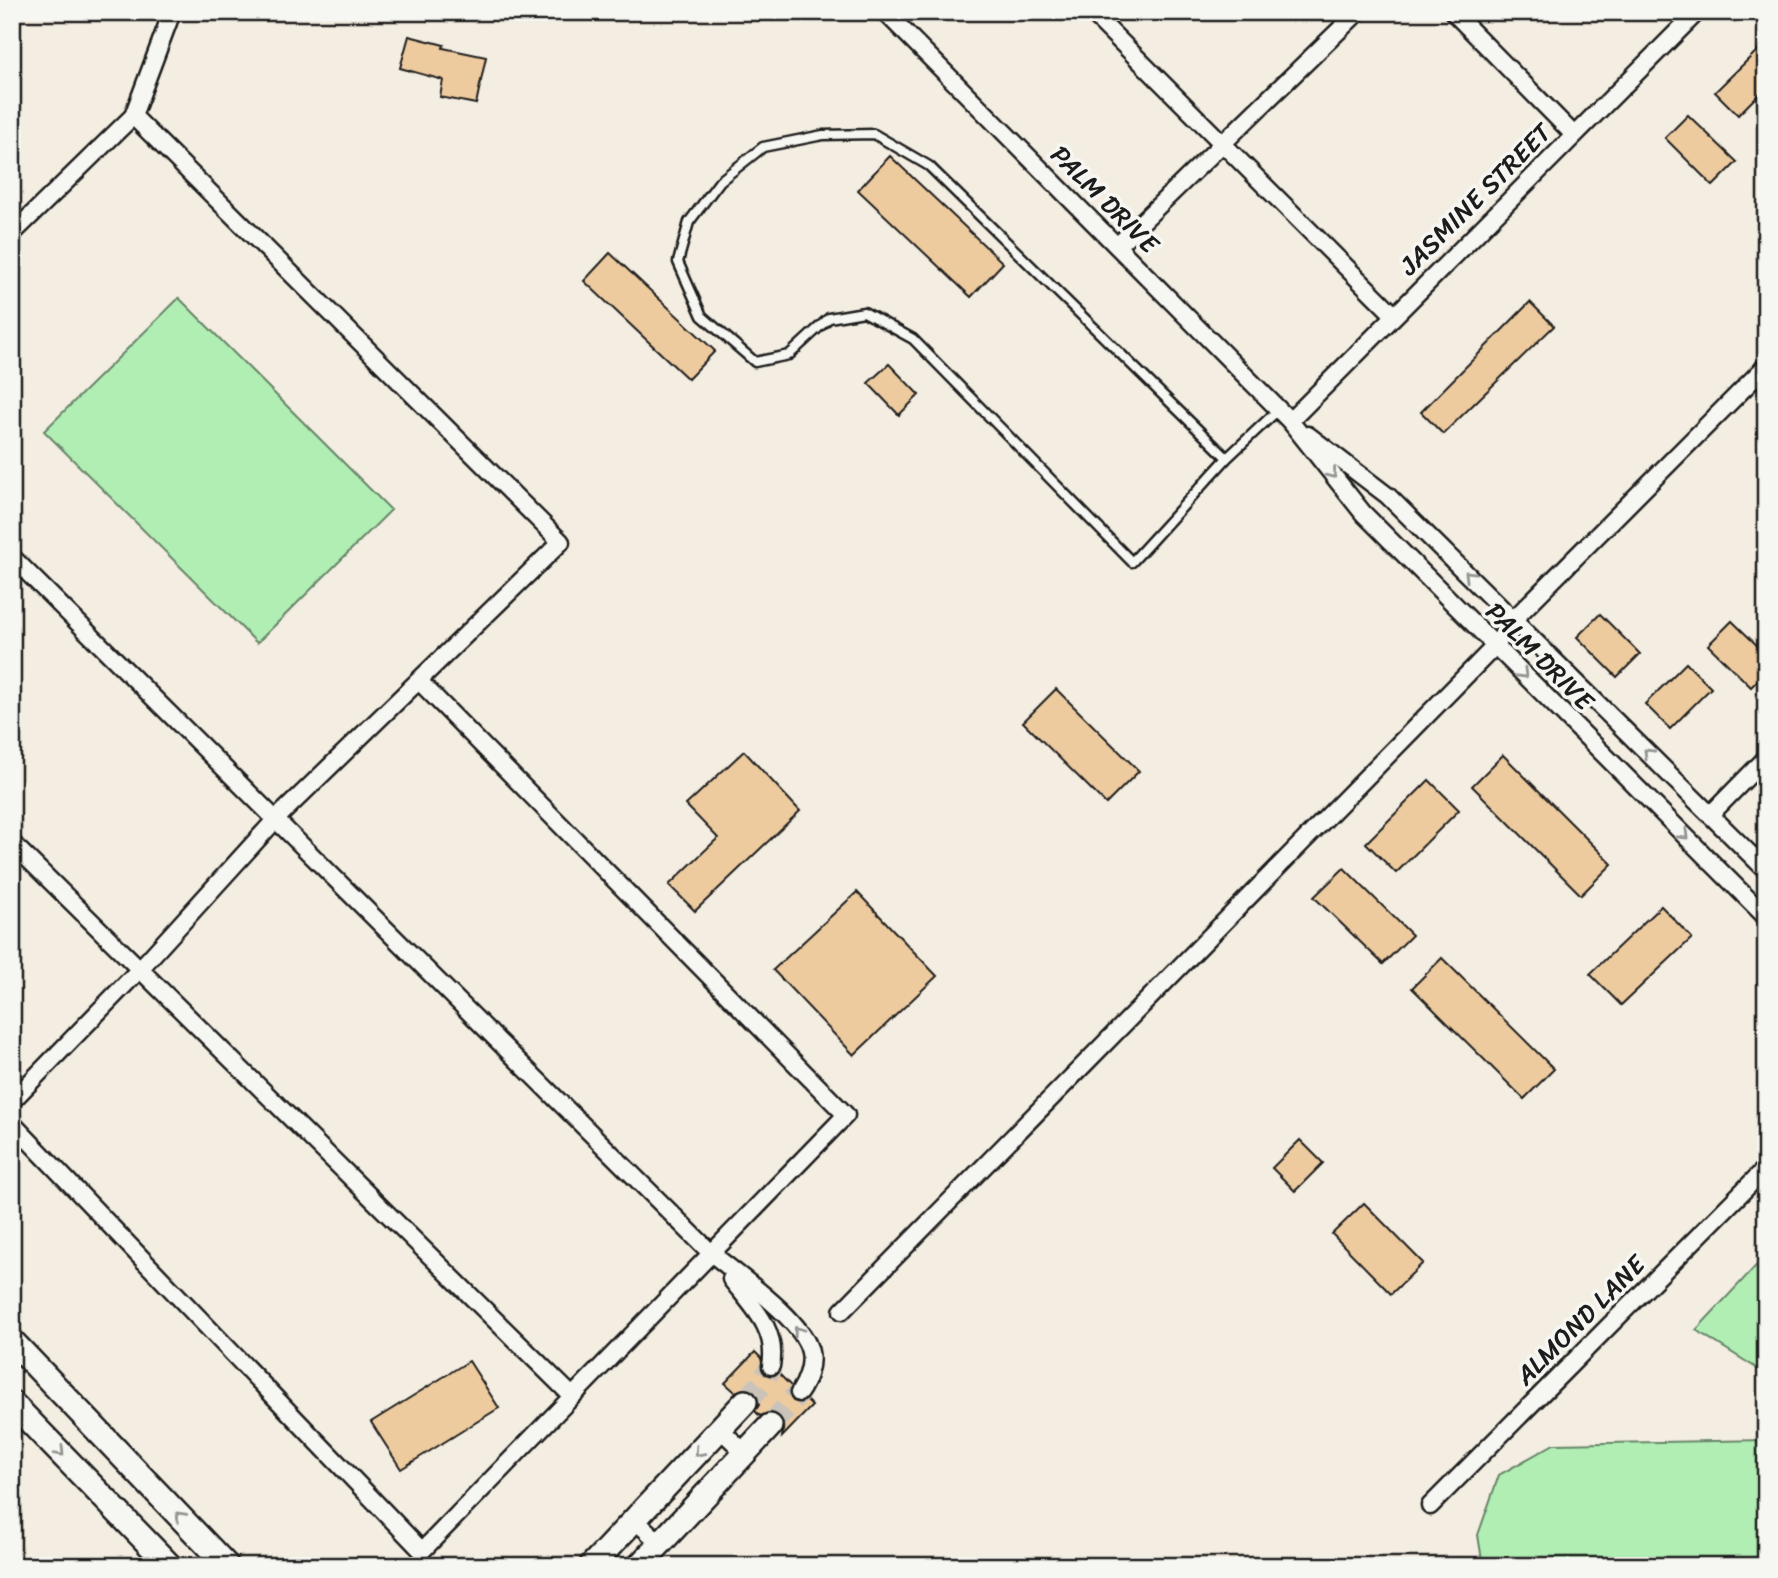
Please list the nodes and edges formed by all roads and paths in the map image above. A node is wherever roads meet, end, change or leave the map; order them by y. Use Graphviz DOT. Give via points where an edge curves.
graph roads {
  1 [pos="172,12"];
  2 [pos="1091,12"];
  3 [pos="1358,12"];
  4 [pos="1453,12"];
  5 [pos="1697,12"];
  6 [pos="895,16"];
  7 [pos="133,116"];
  8 [pos="1573,134"];
  9 [pos="1223,144"];
  10 [pos="12,234"];
  11 [pos="1117,246"];
  12 [pos="1394,315"];
  13 [pos="1766,366"];
  14 [pos="1284,416"];
  15 [pos="1227,458"];
  16 [pos="12,557"];
  17 [pos="1513,620"];
  18 [pos="1495,646"];
  19 [pos="419,681"];
  20 [pos="1766,758"];
  21 [pos="1710,814"];
  22 [pos="276,820"];
  23 [pos="12,843"];
  24 [pos="1766,870"];
  25 [pos="1766,917"];
  26 [pos="139,970"];
  27 [pos="12,1101"];
  28 [pos="12,1123"];
  29 [pos="1766,1168"];
  30 [pos="710,1252"];
  31 [pos="842,1311"];
  32 [pos="12,1342"];
  33 [pos="771,1366"];
  34 [pos="799,1393"];
  35 [pos="571,1395"];
  36 [pos="745,1402"];
  37 [pos="12,1403"];
  38 [pos="770,1426"];
  39 [pos="720,1429"];
  40 [pos="744,1452"];
  41 [pos="1430,1506"];
  42 [pos="635,1520"];
  43 [pos="660,1544"];
  44 [pos="170,1566"];
  45 [pos="227,1566"];
  46 [pos="591,1566"];
  47 [pos="639,1566"];
  1 -- 7 [label="street"];
  2 -- 9 [label="street"];
  3 -- 9 [label="street"];
  4 -- 8 [label="street"];
  5 -- 8 [label="street, JASMINE STREET"];
  6 -- 11 [label="street, PALM DRIVE"];
  7 -- 10 [label="street"];
  7 -- 19 [label="street" via="561,542"];
  8 -- 12 [label="street, JASMINE STREET"];
  9 -- 11 [label="street"];
  9 -- 12 [label="street"];
  11 -- 14 [label="street, PALM DRIVE"];
  12 -- 14 [label="street, JASMINE STREET"];
  13 -- 17 [label="street"];
  14 -- 15 [label="lane"];
  17 -- 14 [label="street, PALM DRIVE, one-way" via="1388,496"];
  14 -- 18 [label="street, PALM DRIVE, one-way" via="1363,513"];
  15 -- 15 [label="lane" via="929,166 874,134 823,135 763,147 720,181 689,222 678,262 702,316 755,362 789,355 829,318 864,312 913,338 1132,562"];
  16 -- 22 [label="street"];
  17 -- 18 [label="street"];
  21 -- 17 [label="street, PALM DRIVE, one-way"];
  18 -- 25 [label="street, PALM DRIVE, one-way"];
  18 -- 31 [label="street"];
  19 -- 22 [label="street"];
  19 -- 30 [label="street" via="846,1115"];
  20 -- 21 [label="street"];
  21 -- 24 [label="street, PALM DRIVE"];
  22 -- 26 [label="street"];
  22 -- 30 [label="street"];
  23 -- 26 [label="street"];
  26 -- 27 [label="street"];
  26 -- 35 [label="street"];
  28 -- 35 [label="street" via="422,1551"];
  29 -- 41 [label="street, ALMOND LANE"];
  30 -- 33 [label="street" via="769,1329"];
  34 -- 30 [label="street, one-way" via="806,1382 811,1353 800,1329"];
  30 -- 35 [label="street"];
  45 -- 32 [label="main road, one-way"];
  36 -- 39 [label="main road"];
  37 -- 44 [label="main road, one-way"];
  38 -- 40 [label="main road"];
  39 -- 40 [label="street"];
  39 -- 42 [label="main road, one-way"];
  40 -- 43 [label="main road"];
  42 -- 43 [label="street"];
  42 -- 46 [label="main road"];
  43 -- 47 [label="main road"];
}
